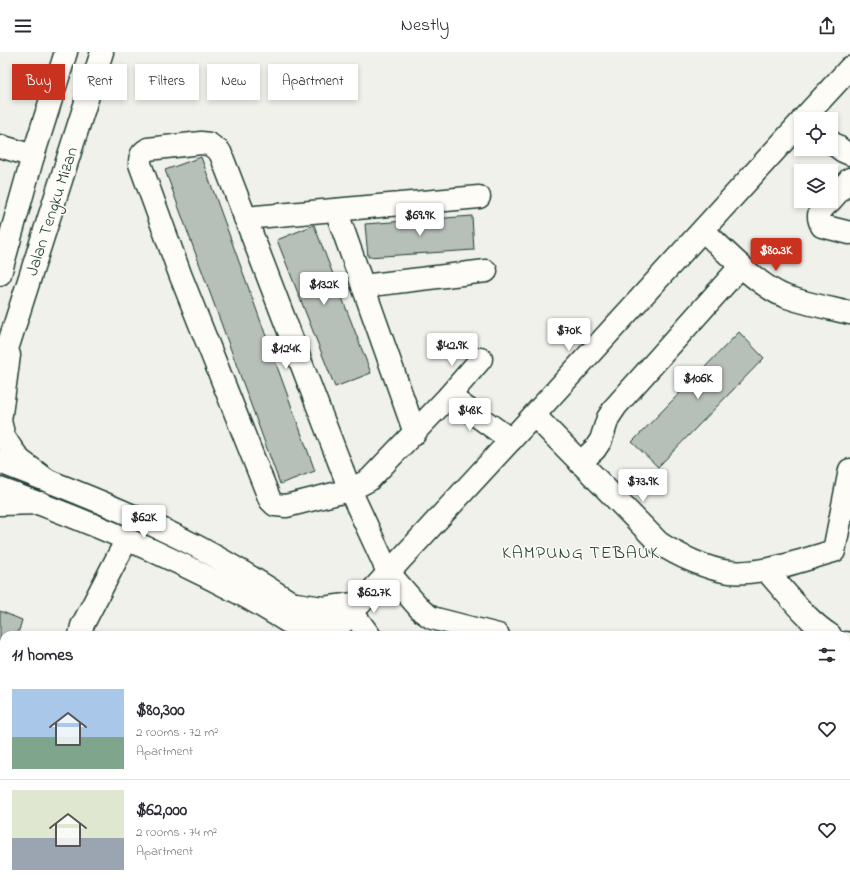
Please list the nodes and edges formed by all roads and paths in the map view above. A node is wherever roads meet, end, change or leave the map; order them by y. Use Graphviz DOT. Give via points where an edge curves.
graph roads {
  1 [pos="66,52"];
  2 [pos="102,52"];
  3 [pos="850,68"];
  4 [pos="809,112"];
  5 [pos="794,130"];
  6 [pos="0,146"];
  7 [pos="838,147"];
  8 [pos="850,154"];
  9 [pos="33,156"];
  10 [pos="850,179"];
  11 [pos="838,192"];
  12 [pos="479,197"];
  13 [pos="825,208"];
  14 [pos="336,210"];
  15 [pos="245,218"];
  16 [pos="703,230"];
  17 [pos="850,233"];
  18 [pos="741,266"];
  19 [pos="486,271"];
  20 [pos="0,274"];
  21 [pos="363,286"];
  22 [pos="850,313"];
  23 [pos="12,332"];
  24 [pos="481,359"];
  25 [pos="0,371"];
  26 [pos="449,396"];
  27 [pos="534,415"];
  28 [pos="415,433"];
  29 [pos="511,440"];
  30 [pos="0,462"];
  31 [pos="580,463"];
  32 [pos="850,470"];
  33 [pos="47,480"];
  34 [pos="0,489"];
  35 [pos="350,490"];
  36 [pos="41,503"];
  37 [pos="0,504"];
  38 [pos="127,539"];
  39 [pos="842,549"];
  40 [pos="766,570"];
  41 [pos="388,572"];
  42 [pos="294,604"];
  43 [pos="357,608"];
  44 [pos="275,614"];
  45 [pos="81,631"];
  46 [pos="281,631"];
  47 [pos="303,631"];
  48 [pos="329,631"];
  49 [pos="336,631"];
  50 [pos="367,631"];
  51 [pos="482,631"];
  52 [pos="824,631"];
  1 -- 9 [label="main road, Jalan Tengku Mizan"];
  2 -- 23 [label="main road, Jalan Tengku Mizan"];
  3 -- 4 [label="main road"];
  5 -- 16 [label="main road"];
  6 -- 9 [label="main road"];
  7 -- 8 [label="main road"];
  9 -- 20 [label="main road, Jalan Tengku Mizan"];
  10 -- 11 [label="main road"];
  12 -- 14 [label="main road"];
  13 -- 17 [label="main road" via="818,219 822,226"];
  14 -- 15 [label="main road"];
  14 -- 21 [label="main road"];
  15 -- 35 [label="main road"];
  15 -- 35 [label="main road" via="220,152 209,144 148,149 142,152 140,164 180,274 270,500 275,505 286,506"];
  16 -- 18 [label="main road"];
  16 -- 27 [label="main road"];
  18 -- 22 [label="main road" via="770,289 786,297"];
  18 -- 31 [label="main road" via="616,406 608,418 601,440"];
  19 -- 21 [label="main road"];
  21 -- 28 [label="main road"];
  23 -- 25 [label="main road, Jalan Tengku Mizan"];
  23 -- 33 [label="main road" via="0,421 10,448 20,460"];
  24 -- 26 [label="main road"];
  26 -- 28 [label="main road"];
  26 -- 29 [label="main road"];
  27 -- 29 [label="main road"];
  27 -- 31 [label="main road"];
  28 -- 35 [label="main road" via="369,480"];
  29 -- 41 [label="main road"];
  30 -- 33 [label="main road"];
  31 -- 40 [label="main road" via="659,543 672,552 712,568 730,572"];
  32 -- 39 [label="main road"];
  33 -- 42 [label="main road" via="147,522 199,548"];
  34 -- 36 [label="main road"];
  35 -- 41 [label="main road"];
  36 -- 37 [label="main road"];
  36 -- 38 [label="main road"];
  38 -- 44 [label="main road" via="176,561"];
  38 -- 45 [label="main road"];
  39 -- 40 [label="main road"];
  40 -- 52 [label="main road" via="806,615"];
  41 -- 43 [label="main road"];
  41 -- 51 [label="main road" via="422,611 432,618"];
  42 -- 43 [label="main road" via="323,608"];
  42 -- 48 [label="main road"];
  43 -- 49 [label="main road"];
  43 -- 50 [label="main road"];
  44 -- 46 [label="main road"];
  44 -- 47 [label="main road"];
}
